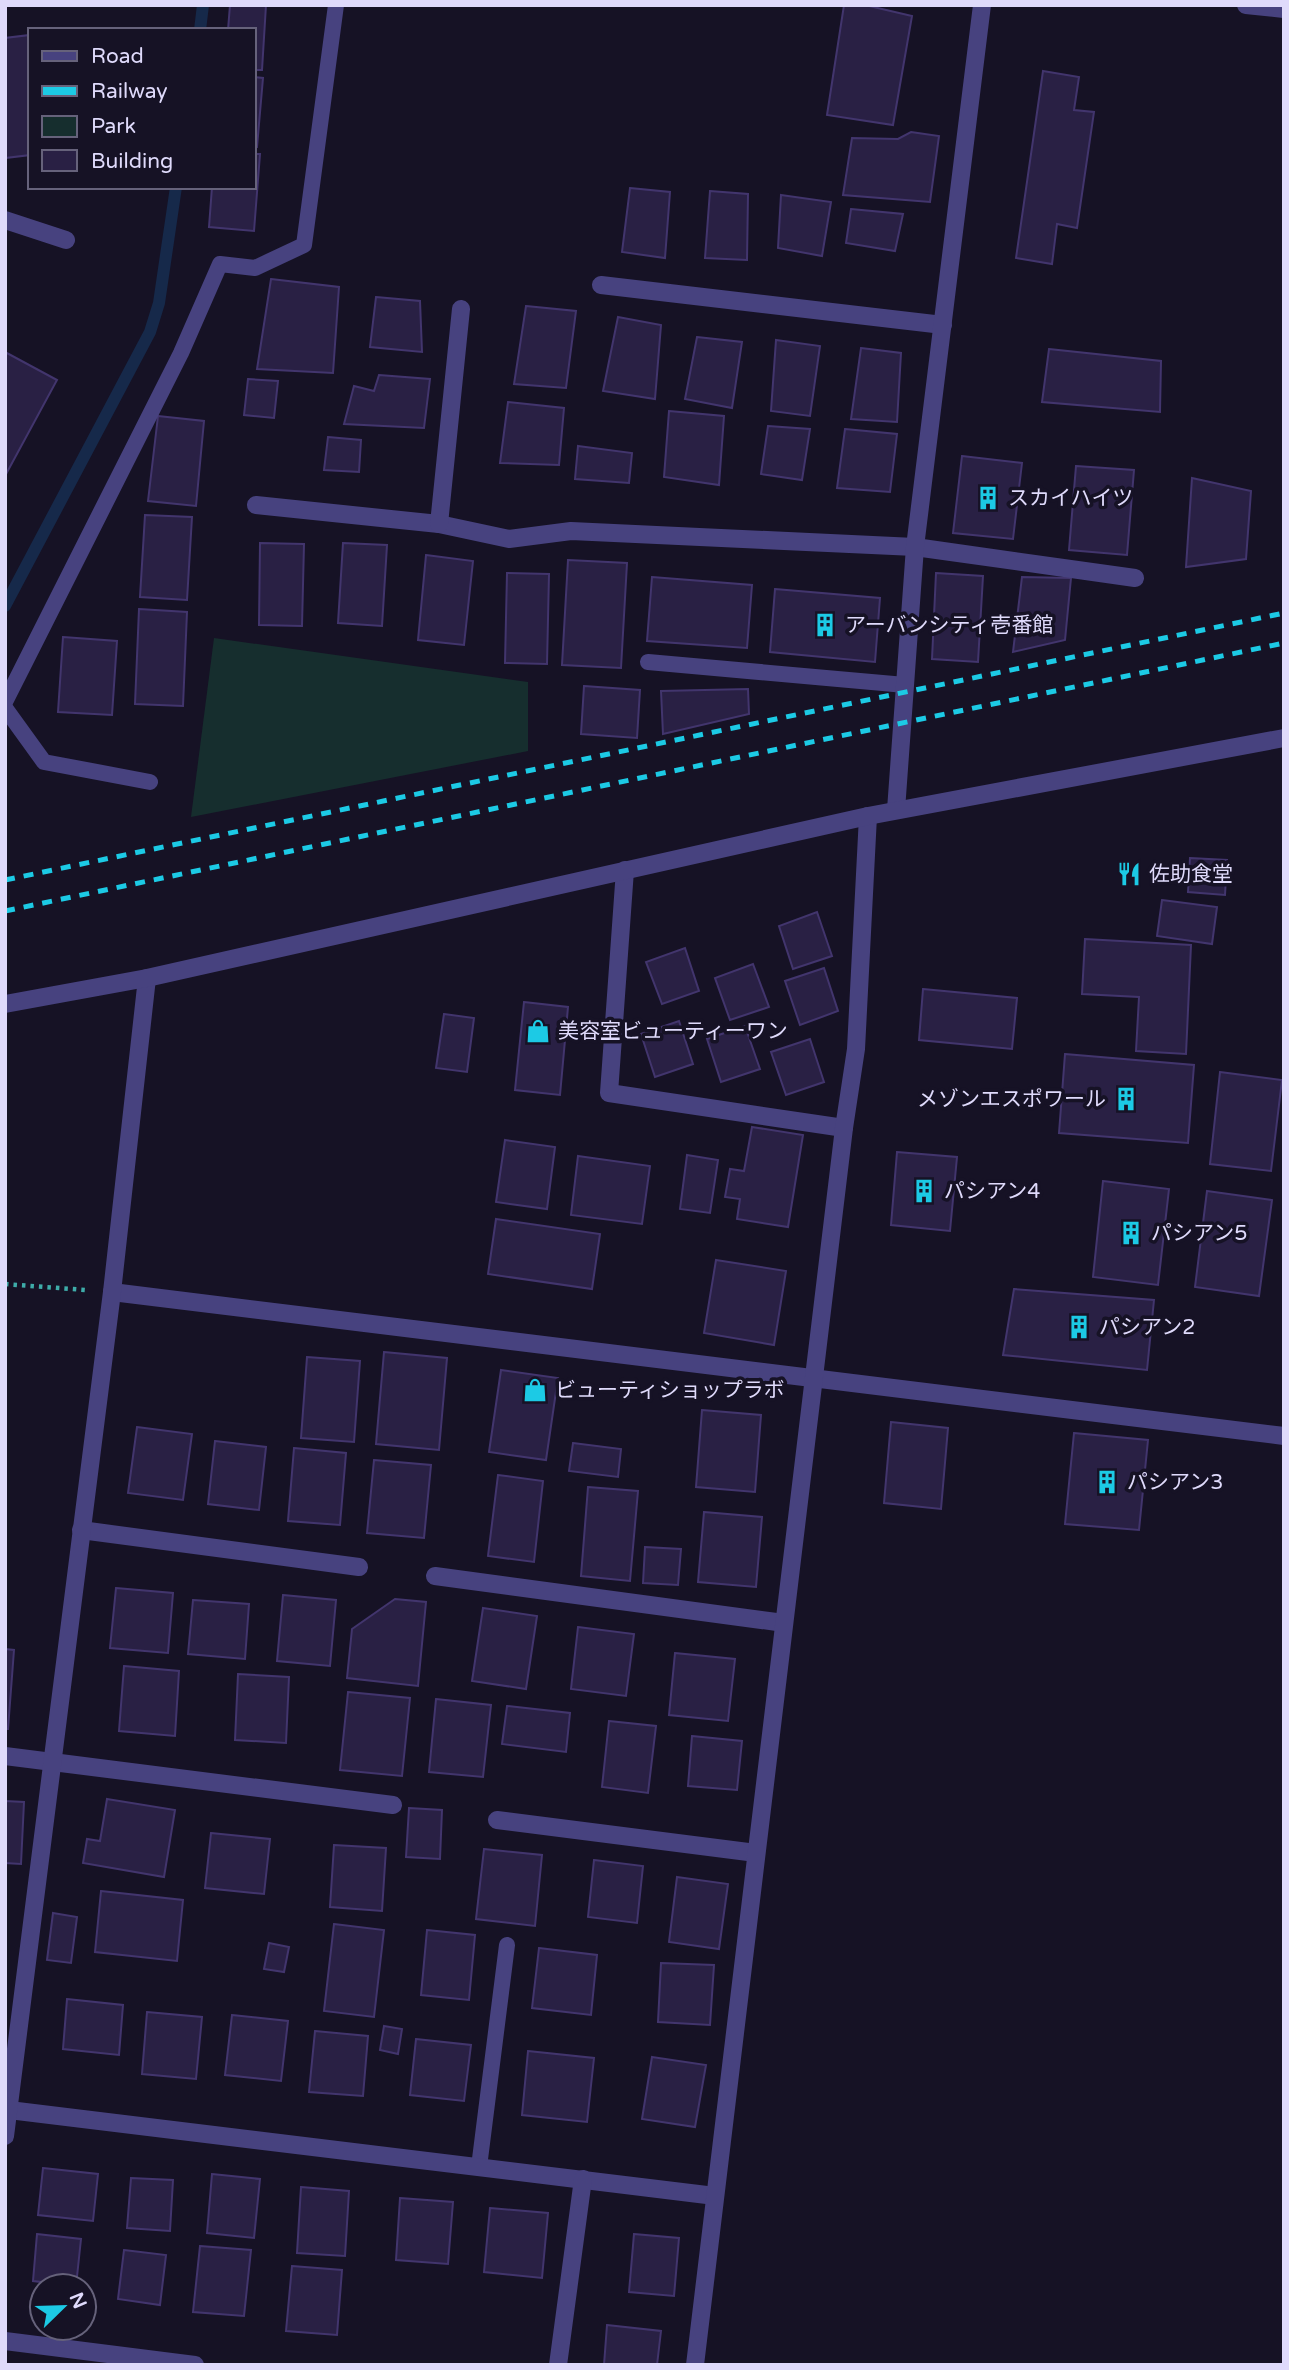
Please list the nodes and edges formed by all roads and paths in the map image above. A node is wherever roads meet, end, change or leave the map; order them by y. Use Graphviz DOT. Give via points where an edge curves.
graph roads {
  1 [pos="336,5"];
  2 [pos="982,5"];
  3 [pos="1246,5"];
  4 [pos="1284,9"];
  5 [pos="5,220"];
  6 [pos="66,240"];
  7 [pos="601,285"];
  8 [pos="461,309"];
  9 [pos="943,325"];
  10 [pos="256,505"];
  11 [pos="439,524"];
  12 [pos="915,547"];
  13 [pos="1135,578"];
  14 [pos="648,662"];
  15 [pos="905,685"];
  16 [pos="5,702"];
  17 [pos="5,708"];
  18 [pos="1284,738"];
  19 [pos="150,782"];
  20 [pos="896,810"];
  21 [pos="868,816"];
  22 [pos="625,870"];
  23 [pos="147,978"];
  24 [pos="5,1004"];
  25 [pos="844,1128"];
  26 [pos="5,1284"];
  27 [pos="112,1292"];
  28 [pos="814,1377"];
  29 [pos="1284,1436"];
  30 [pos="81,1530"];
  31 [pos="359,1567"];
  32 [pos="435,1576"];
  33 [pos="784,1623"];
  34 [pos="5,1756"];
  35 [pos="52,1762"];
  36 [pos="393,1805"];
  37 [pos="497,1820"];
  38 [pos="756,1853"];
  39 [pos="507,1945"];
  40 [pos="9,2110"];
  41 [pos="5,2136"];
  42 [pos="479,2167"];
  43 [pos="583,2179"];
  44 [pos="715,2196"];
  45 [pos="5,2341"];
  46 [pos="195,2365"];
  47 [pos="558,2365"];
  48 [pos="695,2365"];
  1 -- 16 [label="lane" via="304,245 255,268 220,264 181,353"];
  2 -- 9 [label="street"];
  3 -- 4 [label="street"];
  5 -- 6 [label="street"];
  7 -- 9 [label="street"];
  8 -- 11 [label="street"];
  9 -- 12 [label="street"];
  10 -- 11 [label="street"];
  11 -- 12 [label="street" via="509,539 571,531"];
  12 -- 13 [label="street"];
  12 -- 15 [label="street"];
  14 -- 15 [label="lane"];
  15 -- 20 [label="street"];
  17 -- 19 [label="lane" via="44,762"];
  18 -- 20 [label="street"];
  20 -- 21 [label="street"];
  21 -- 22 [label="street"];
  21 -- 25 [label="street" via="856,1049"];
  22 -- 23 [label="street"];
  22 -- 25 [label="street" via="609,1093"];
  23 -- 24 [label="street"];
  23 -- 27 [label="street"];
  25 -- 28 [label="street"];
  26 -- 27 [label="path"];
  27 -- 28 [label="street"];
  27 -- 30 [label="street"];
  28 -- 29 [label="street"];
  28 -- 33 [label="street"];
  30 -- 31 [label="street"];
  30 -- 35 [label="street"];
  32 -- 33 [label="street"];
  33 -- 38 [label="street"];
  34 -- 35 [label="street"];
  35 -- 36 [label="street"];
  35 -- 40 [label="street"];
  37 -- 38 [label="street"];
  38 -- 44 [label="street"];
  39 -- 42 [label="lane"];
  40 -- 41 [label="street"];
  40 -- 42 [label="street"];
  42 -- 43 [label="street"];
  43 -- 44 [label="street"];
  43 -- 47 [label="street"];
  44 -- 48 [label="street"];
  45 -- 46 [label="street"];
}
